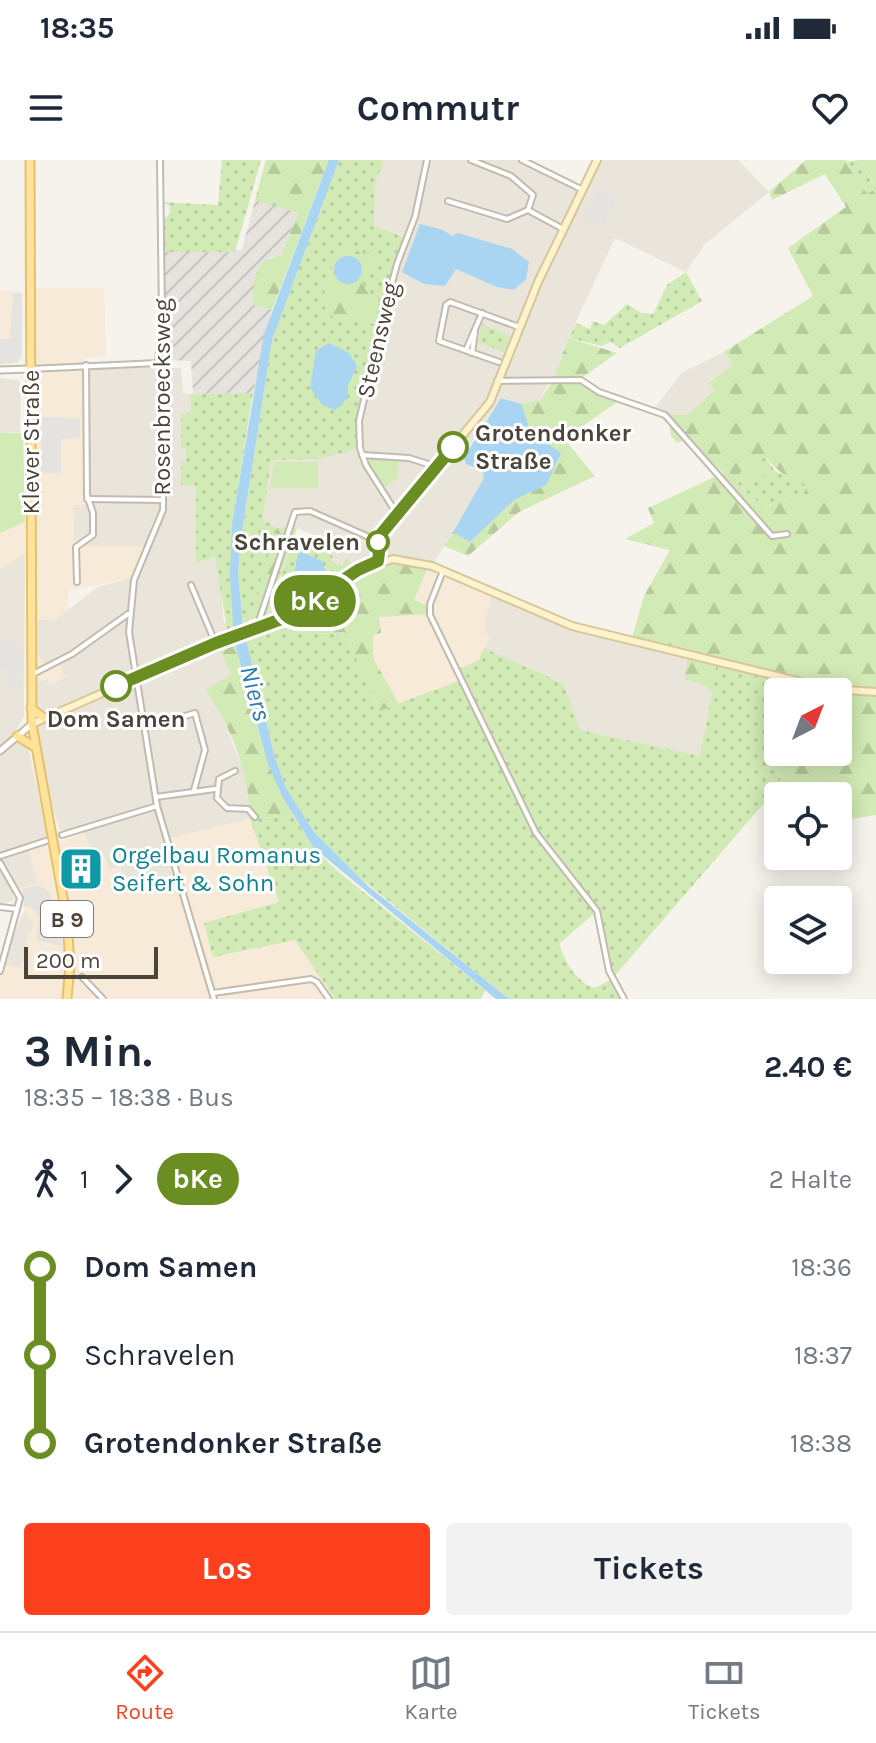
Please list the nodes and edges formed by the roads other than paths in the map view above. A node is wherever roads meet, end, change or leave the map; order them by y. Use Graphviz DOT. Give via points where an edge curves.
graph roads {
  1 [pos="30,160"];
  2 [pos="160,160"];
  3 [pos="427,160"];
  4 [pos="471,160"];
  5 [pos="522,160"];
  6 [pos="597,160"];
  7 [pos="583,190"];
  8 [pos="448,201"];
  9 [pos="528,210"];
  10 [pos="563,229"];
  11 [pos="482,313"];
  12 [pos="519,327"];
  13 [pos="468,352"];
  14 [pos="499,362"];
  15 [pos="158,363"];
  16 [pos="86,365"];
  17 [pos="30,369"];
  18 [pos="0,370"];
  19 [pos="497,381"];
  20 [pos="362,455"];
  21 [pos="437,467"];
  22 [pos="87,499"];
  23 [pos="163,500"];
  24 [pos="398,514"];
  25 [pos="787,534"];
  26 [pos="378,541"];
  27 [pos="378,561"];
  28 [pos="443,571"];
  29 [pos="77,582"];
  30 [pos="191,585"];
  31 [pos="128,614"];
  32 [pos="253,630"];
  33 [pos="216,643"];
  34 [pos="30,674"];
  35 [pos="137,676"];
  36 [pos="876,692"];
  37 [pos="31,708"];
  38 [pos="185,716"];
  39 [pos="44,718"];
  40 [pos="32,724"];
  41 [pos="17,736"];
  42 [pos="35,748"];
  43 [pos="0,751"];
  44 [pos="235,771"];
  45 [pos="215,789"];
  46 [pos="194,790"];
  47 [pos="156,797"];
  48 [pos="157,806"];
  49 [pos="255,817"];
  50 [pos="62,835"];
  51 [pos="46,841"];
  52 [pos="0,856"];
  53 [pos="0,863"];
  54 [pos="0,907"];
  55 [pos="17,909"];
  56 [pos="0,971"];
  57 [pos="82,977"];
  58 [pos="213,996"];
  59 [pos="67,999"];
  60 [pos="103,999"];
  61 [pos="329,999"];
  62 [pos="624,999"];
  1 -- 17 [label="main road, Klever Straße / B 9"];
  2 -- 15 [label="street, Rosenbroecksweg"];
  3 -- 20 [label="street, Steensweg" via="359,421"];
  4 -- 9 [label="street" via="525,186 533,195"];
  5 -- 7 [label="street"];
  6 -- 7 [label="main road"];
  7 -- 10 [label="main road"];
  8 -- 9 [label="street" via="507,219"];
  9 -- 10 [label="street"];
  10 -- 12 [label="main road"];
  11 -- 12 [label="street"];
  11 -- 13 [label="street"];
  11 -- 13 [label="street" via="446,305 438,340"];
  12 -- 19 [label="main road"];
  13 -- 14 [label="street"];
  15 -- 16 [label="street"];
  15 -- 23 [label="street, Rosenbroecksweg" via="163,368"];
  16 -- 17 [label="street"];
  16 -- 22 [label="street"];
  17 -- 18 [label="street"];
  17 -- 34 [label="main road, Klever Straße / B 9"];
  19 -- 21 [label="main road" via="488,405"];
  19 -- 25 [label="street" via="581,380 599,392 665,415 772,536"];
  20 -- 21 [label="street" via="409,458"];
  20 -- 24 [label="street, Steensweg"];
  21 -- 24 [label="main road"];
  22 -- 23 [label="street"];
  22 -- 29 [label="street" via="93,535 76,547"];
  23 -- 31 [label="street, Rosenbroecksweg" via="134,580"];
  24 -- 26 [label="main road"];
  26 -- 27 [label="main road"];
  26 -- 32 [label="street" via="310,511 295,512"];
  27 -- 28 [label="main road" via="412,561"];
  27 -- 32 [label="main road" via="298,612"];
  28 -- 36 [label="main road" via="572,626 830,689"];
  28 -- 62 [label="street" via="430,615 530,823 597,911 609,971"];
  30 -- 33 [label="street"];
  31 -- 34 [label="street" via="72,654"];
  31 -- 35 [label="street, Rosenbroecksweg"];
  32 -- 33 [label="main road"];
  33 -- 35 [label="main road"];
  34 -- 37 [label="main road, Klever Straße / B 9"];
  35 -- 39 [label="main road"];
  35 -- 47 [label="street, Rosenbroecksweg"];
  37 -- 39 [label="main road"];
  37 -- 40 [label="main road, Klever Straße / B 9"];
  38 -- 46 [label="street" via="195,713 205,750"];
  39 -- 40 [label="main road"];
  40 -- 41 [label="street"];
  40 -- 42 [label="main road, B 9"];
  41 -- 42 [label="main road"];
  41 -- 43 [label="street"];
  42 -- 59 [label="main road, B 9" via="67,920"];
  44 -- 45 [label="street" via="223,776"];
  45 -- 46 [label="street"];
  45 -- 49 [label="street" via="223,806 248,809"];
  46 -- 47 [label="street"];
  47 -- 48 [label="street, Rosenbroecksweg"];
  48 -- 50 [label="street"];
  48 -- 58 [label="street, Rosenbroecksweg"];
  51 -- 52 [label="street"];
  53 -- 55 [label="street" via="19,895"];
  54 -- 55 [label="street"];
  55 -- 56 [label="street"];
  57 -- 60 [label="street"];
  58 -- 61 [label="street" via="311,979"];
}
